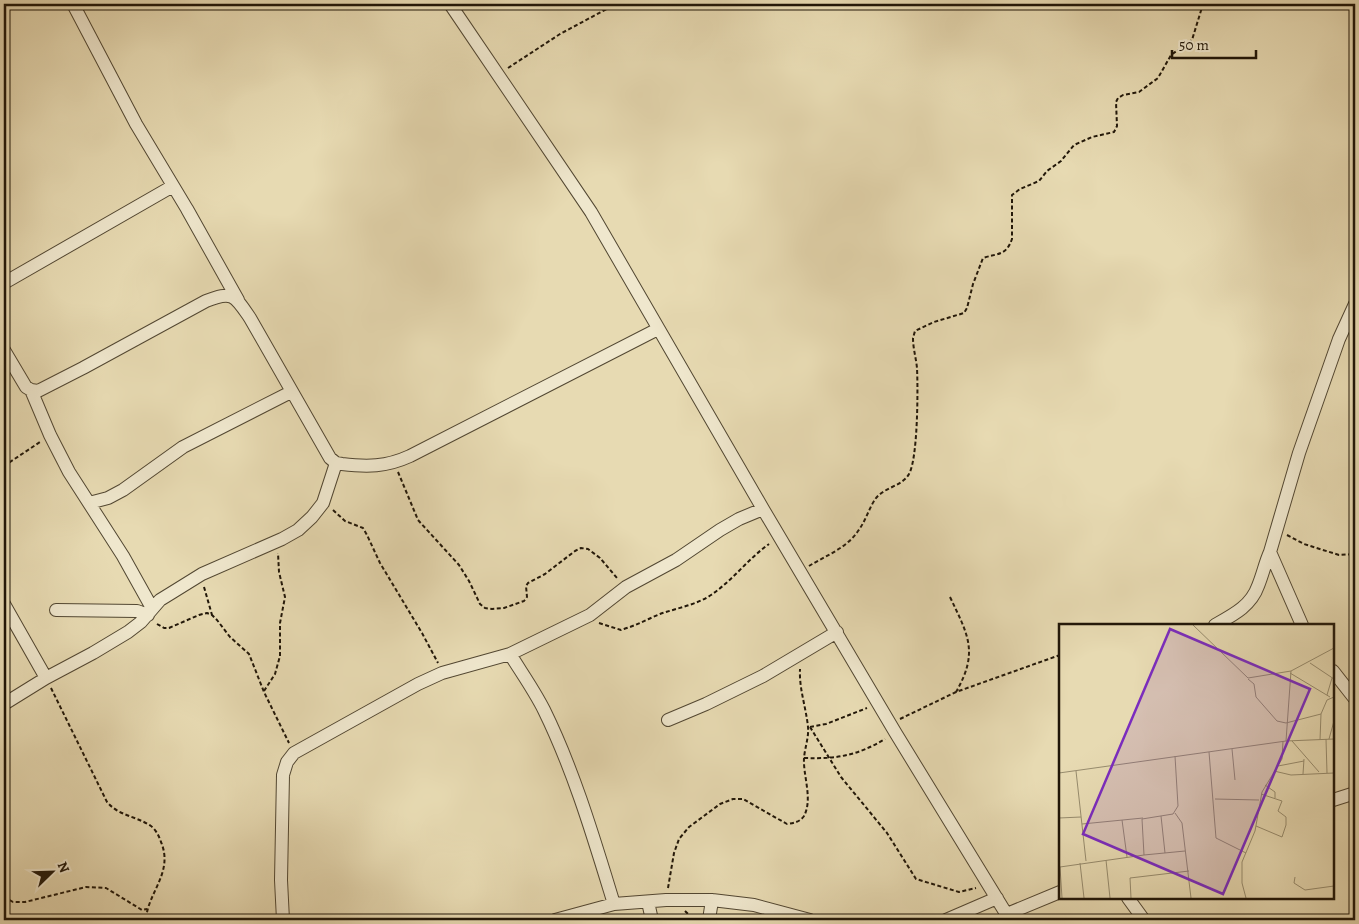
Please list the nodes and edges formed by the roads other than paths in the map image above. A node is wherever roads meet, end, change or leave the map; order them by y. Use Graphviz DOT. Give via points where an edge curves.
graph roads {
  1 [pos="73,4"];
  2 [pos="450,4"];
  3 [pos="173,186"];
  4 [pos="4,283"];
  5 [pos="238,300"];
  6 [pos="1355,304"];
  7 [pos="658,329"];
  8 [pos="4,350"];
  9 [pos="32,390"];
  10 [pos="291,392"];
  11 [pos="336,463"];
  12 [pos="89,503"];
  13 [pos="763,509"];
  14 [pos="1270,552"];
  15 [pos="4,604"];
  16 [pos="56,610"];
  17 [pos="150,611"];
  18 [pos="1217,624"];
  19 [pos="1302,624"];
  20 [pos="836,632"];
  21 [pos="510,654"];
  22 [pos="1334,672"];
  23 [pos="46,678"];
  24 [pos="1355,699"];
  25 [pos="4,704"];
  26 [pos="668,720"];
  27 [pos="1355,793"];
  28 [pos="1334,800"];
  29 [pos="1059,892"];
  30 [pos="997,898"];
  31 [pos="1129,899"];
  32 [pos="712,900"];
  33 [pos="648,902"];
  34 [pos="614,904"];
  35 [pos="1008,917"];
  36 [pos="283,920"];
  37 [pos="555,920"];
  38 [pos="652,920"];
  39 [pos="709,920"];
  40 [pos="810,920"];
  41 [pos="946,920"];
  42 [pos="1144,920"];
  1 -- 3 [label="street" via="136,124"];
  2 -- 7 [label="street" via="591,212"];
  3 -- 4 [label="street"];
  3 -- 5 [label="street"];
  5 -- 9 [label="street" via="230,295 206,301 44,388"];
  5 -- 10 [label="street"];
  6 -- 14 [label="street" via="1339,339 1299,453"];
  7 -- 11 [label="street" via="394,463"];
  7 -- 13 [label="street"];
  8 -- 9 [label="street" via="23,383"];
  9 -- 12 [label="street" via="50,435"];
  10 -- 11 [label="street" via="326,452"];
  10 -- 12 [label="street" via="183,448 123,490"];
  11 -- 17 [label="street" via="323,503 298,530 202,574 160,600"];
  12 -- 17 [label="street" via="123,556"];
  13 -- 20 [label="street"];
  13 -- 21 [label="street" via="726,526 676,560 626,587 590,615"];
  14 -- 18 [label="street" via="1250,601 1239,612"];
  14 -- 19 [label="street"];
  15 -- 23 [label="street"];
  16 -- 17 [label="street"];
  17 -- 23 [label="street" via="128,632"];
  20 -- 26 [label="street" via="737,689"];
  20 -- 30 [label="street"];
  21 -- 34 [label="street" via="543,708 562,749"];
  21 -- 36 [label="street" via="442,672 294,753 283,775"];
  22 -- 24 [label="street"];
  23 -- 25 [label="street"];
  27 -- 28 [label="street"];
  29 -- 35 [label="street"];
  30 -- 35 [label="street"];
  30 -- 41 [label="street"];
  31 -- 42 [label="street"];
  32 -- 33 [label="street"];
  32 -- 39 [label="street"];
  32 -- 40 [label="street" via="754,905"];
  33 -- 34 [label="street"];
  33 -- 38 [label="street"];
  34 -- 37 [label="street"];
}
